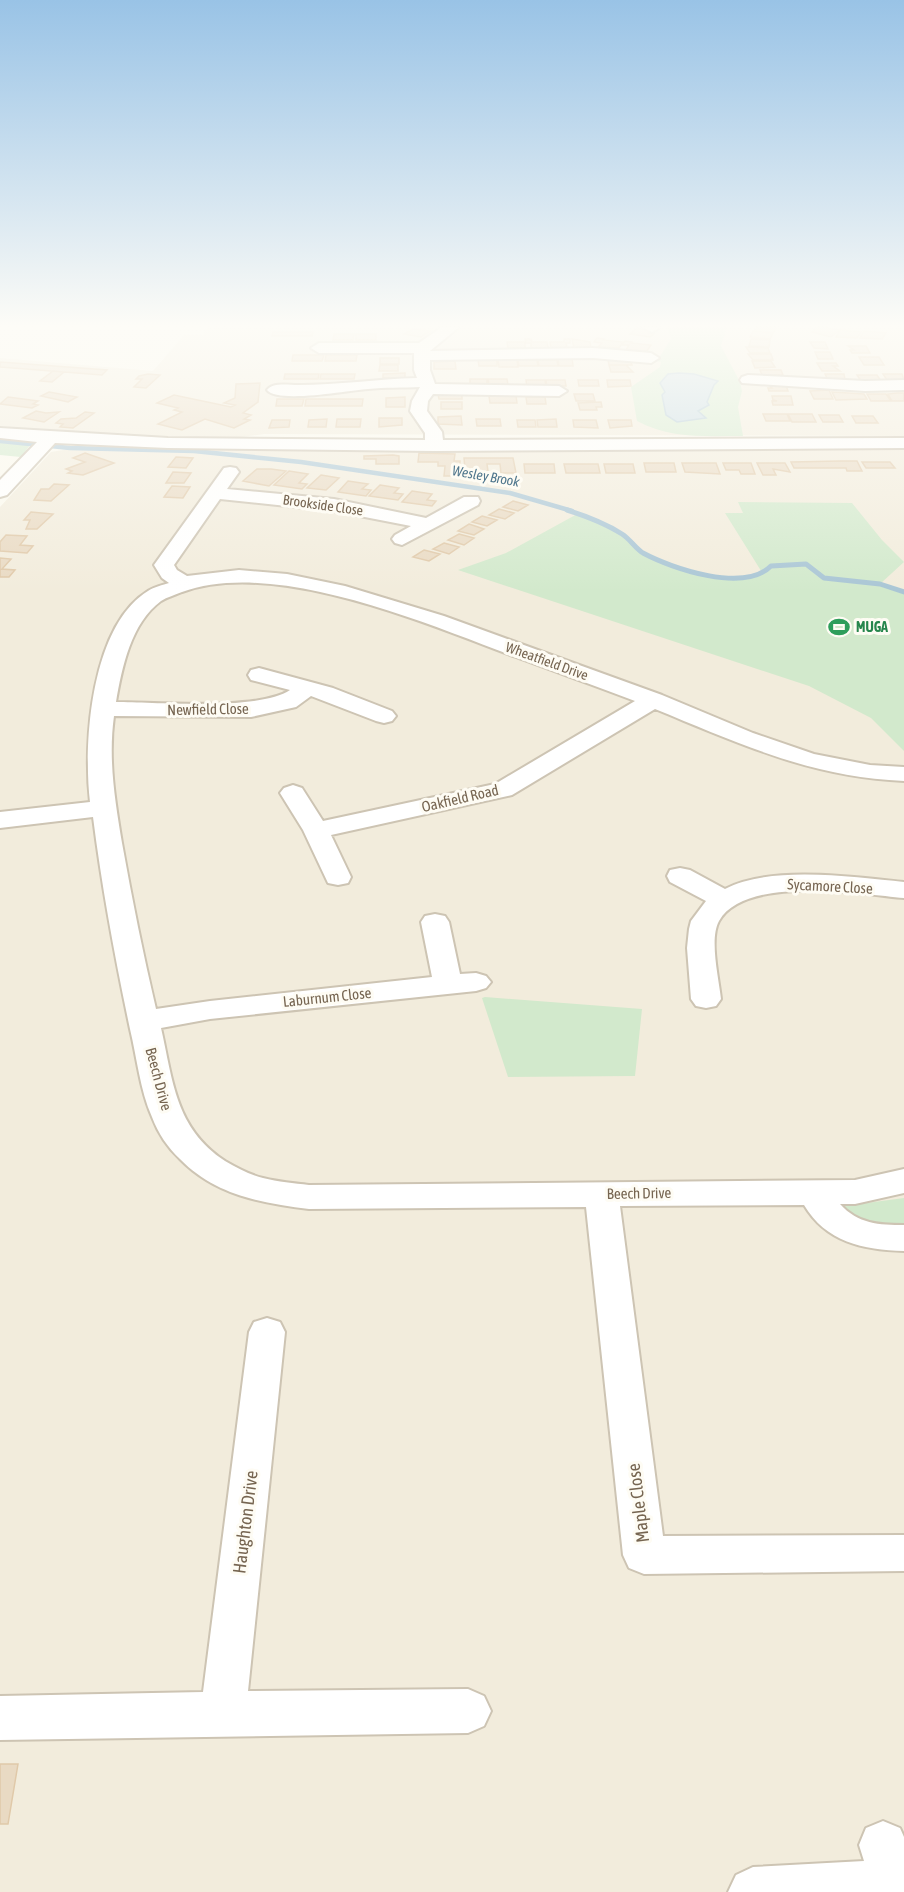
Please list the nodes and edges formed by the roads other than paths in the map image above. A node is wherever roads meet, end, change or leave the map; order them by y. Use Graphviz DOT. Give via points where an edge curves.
graph roads {
  1 [pos="418,415"];
  2 [pos="904,431"];
  3 [pos="0,433"];
  4 [pos="756,435"];
  5 [pos="904,443"];
  6 [pos="44,444"];
  7 [pos="435,446"];
  8 [pos="230,472"];
  9 [pos="0,491"];
  10 [pos="216,493"];
  11 [pos="471,501"];
  12 [pos="428,524"];
  13 [pos="402,539"];
  14 [pos="184,583"];
  15 [pos="259,675"];
  16 [pos="308,688"];
  17 [pos="654,700"];
  18 [pos="103,709"];
  19 [pos="384,716"];
  20 [pos="904,774"];
  21 [pos="293,793"];
  22 [pos="104,808"];
  23 [pos="0,820"];
  24 [pos="316,830"];
  25 [pos="680,876"];
  26 [pos="338,877"];
  27 [pos="904,890"];
  28 [pos="722,899"];
  29 [pos="435,922"];
  30 [pos="706,999"];
  31 [pos="144,1021"];
  32 [pos="904,1180"];
  33 [pos="813,1191"];
  34 [pos="601,1193"];
  35 [pos="904,1238"];
  36 [pos="267,1332"];
  37 [pos="904,1553"];
  38 [pos="468,1711"];
  39 [pos="223,1713"];
  40 [pos="0,1718"];
  41 [pos="893,1874"];
  42 [pos="753,1892"];
  1 -- 7 [label="street" via="433,432"];
  2 -- 4 [label="street" via="754,428"];
  3 -- 6 [label="street"];
  5 -- 7 [label="street"];
  6 -- 7 [label="street"];
  6 -- 9 [label="street"];
  8 -- 10 [label="street"];
  10 -- 12 [label="street, Brookside Close" via="334,505"];
  10 -- 14 [label="street" via="164,566"];
  11 -- 12 [label="street"];
  12 -- 13 [label="street"];
  14 -- 17 [label="street, Wheatfield Drive" via="218,576 247,577 358,597 449,625"];
  14 -- 18 [label="street, Beech Drive" via="152,597 135,615 117,655"];
  15 -- 16 [label="street"];
  16 -- 18 [label="street, Newfield Close" via="288,702 251,710"];
  16 -- 19 [label="street"];
  17 -- 20 [label="street, Wheatfield Drive" via="796,759 854,771"];
  17 -- 24 [label="street, Oakfield Road" via="503,790"];
  18 -- 22 [label="street, Beech Drive" via="99,749"];
  21 -- 24 [label="street"];
  22 -- 23 [label="street"];
  22 -- 31 [label="street, Beech Drive" via="118,906"];
  24 -- 26 [label="street"];
  25 -- 28 [label="street"];
  27 -- 28 [label="street, Sycamore Close" via="780,884"];
  28 -- 30 [label="street" via="705,921 702,935"];
  29 -- 31 [label="street, Laburnum Close" via="462,983 210,1010"];
  31 -- 34 [label="street, Beech Drive" via="164,1106 180,1140 202,1162 261,1191 309,1197"];
  32 -- 33 [label="street, Beech Drive" via="855,1192"];
  33 -- 34 [label="street, Beech Drive"];
  33 -- 35 [label="street" via="822,1209 852,1232"];
  34 -- 37 [label="street, Maple Close" via="644,1555"];
  36 -- 39 [label="street, Haughton Drive"];
  38 -- 39 [label="street"];
  39 -- 40 [label="street"];
  41 -- 42 [label="street"];
}
